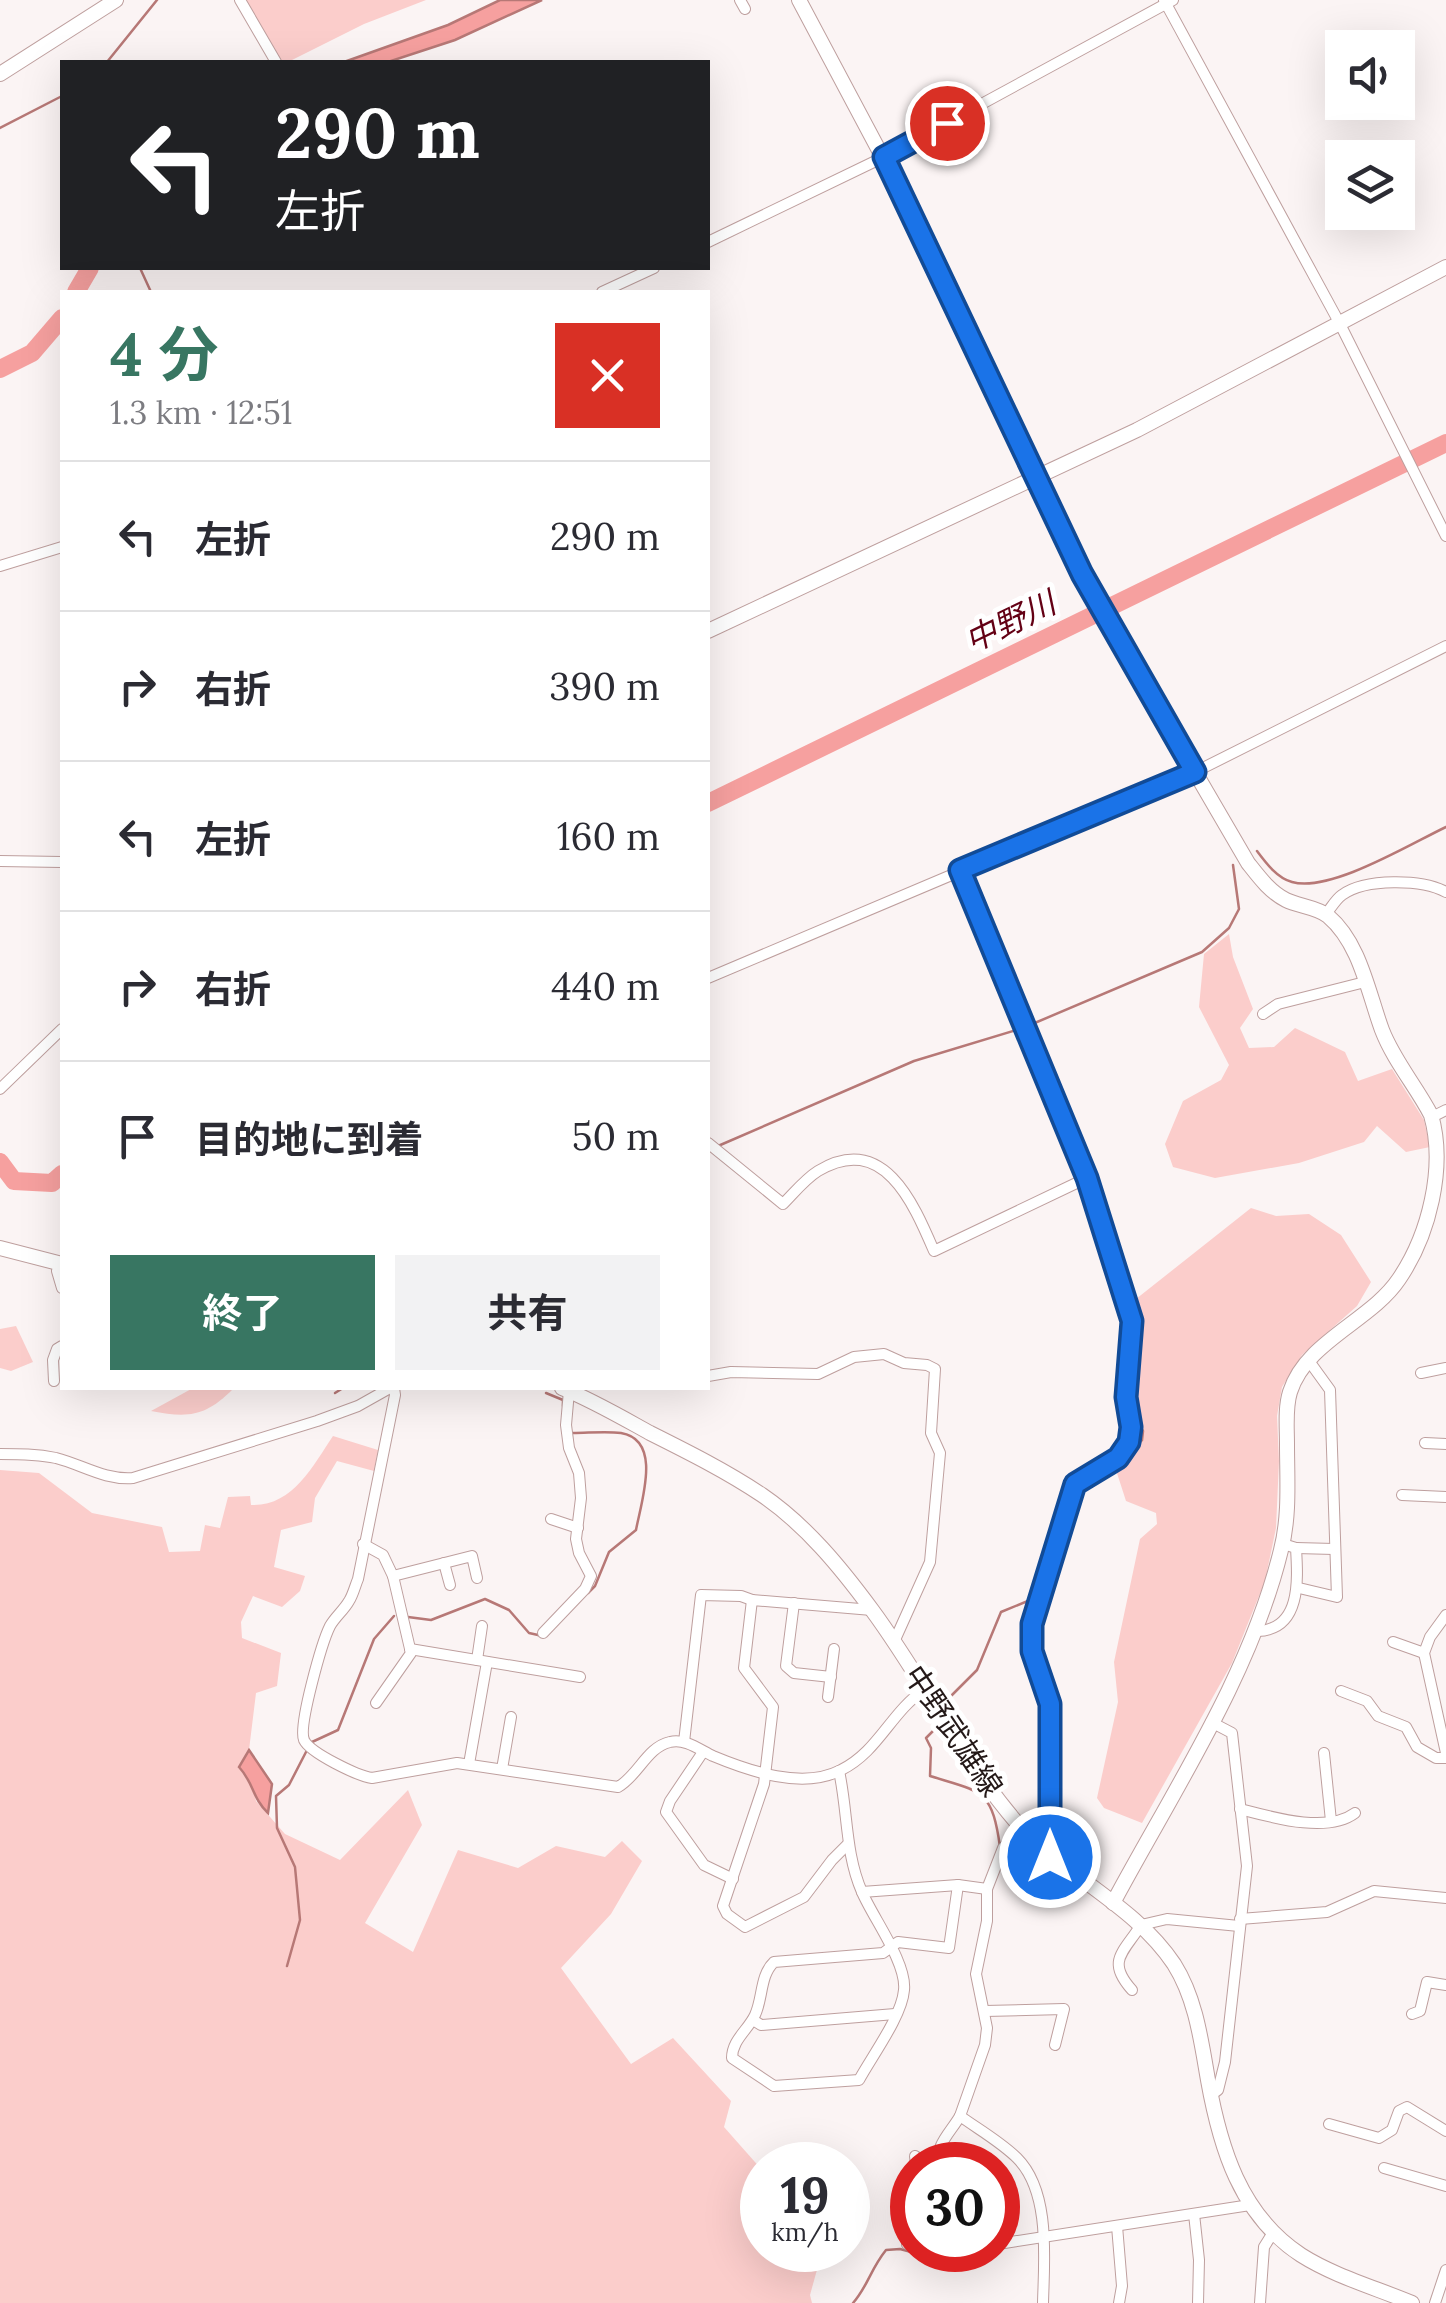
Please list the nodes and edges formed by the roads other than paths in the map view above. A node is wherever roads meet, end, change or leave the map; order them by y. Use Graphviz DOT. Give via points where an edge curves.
graph roads {
  1 [pos="116,0"];
  2 [pos="240,0"];
  3 [pos="800,0"];
  4 [pos="1168,1"];
  5 [pos="275,60"];
  6 [pos="0,74"];
  7 [pos="884,157"];
  8 [pos="710,241"];
  9 [pos="1446,267"];
  10 [pos="650,270"];
  11 [pos="606,290"];
  12 [pos="1340,324"];
  13 [pos="1036,479"];
  14 [pos="1446,536"];
  15 [pos="60,548"];
  16 [pos="0,566"];
  17 [pos="710,630"];
  18 [pos="1446,646"];
  19 [pos="1195,772"];
  20 [pos="0,862"];
  21 [pos="60,862"];
  22 [pos="960,870"];
  23 [pos="1446,892"];
  24 [pos="1326,914"];
  25 [pos="710,977"];
  26 [pos="1365,982"];
  27 [pos="1263,1014"];
  28 [pos="60,1031"];
  29 [pos="0,1089"];
  30 [pos="1439,1114"];
  31 [pos="713,1147"];
  32 [pos="1087,1178"];
  33 [pos="0,1248"];
  34 [pos="60,1263"];
  35 [pos="60,1348"];
  36 [pos="1309,1361"];
  37 [pos="1446,1368"];
  38 [pos="1422,1373"];
  39 [pos="710,1376"];
  40 [pos="54,1382"];
  41 [pos="388,1390"];
  42 [pos="393,1390"];
  43 [pos="570,1390"];
  44 [pos="574,1390"];
  45 [pos="1425,1443"];
  46 [pos="1446,1444"];
  47 [pos="0,1454"];
  48 [pos="1402,1494"];
  49 [pos="1446,1497"];
  50 [pos="550,1519"];
  51 [pos="578,1528"];
  52 [pos="364,1544"];
  53 [pos="1289,1546"];
  54 [pos="1334,1549"];
  55 [pos="444,1563"];
  56 [pos="393,1576"];
  57 [pos="477,1578"];
  58 [pos="450,1585"];
  59 [pos="1299,1588"];
  60 [pos="752,1600"];
  61 [pos="794,1603"];
  62 [pos="872,1610"];
  63 [pos="1446,1615"];
  64 [pos="482,1626"];
  65 [pos="1256,1631"];
  66 [pos="543,1633"];
  67 [pos="894,1642"];
  68 [pos="1393,1642"];
  69 [pos="410,1649"];
  70 [pos="834,1649"];
  71 [pos="1424,1653"];
  72 [pos="482,1661"];
  73 [pos="580,1677"];
  74 [pos="831,1678"];
  75 [pos="924,1690"];
  76 [pos="1342,1691"];
  77 [pos="828,1698"];
  78 [pos="376,1703"];
  79 [pos="511,1717"];
  80 [pos="1211,1722"];
  81 [pos="684,1742"];
  82 [pos="704,1752"];
  83 [pos="1324,1753"];
  84 [pos="1446,1756"];
  85 [pos="469,1764"];
  86 [pos="502,1769"];
  87 [pos="839,1772"];
  88 [pos="766,1774"];
  89 [pos="1240,1809"];
  90 [pos="1354,1813"];
  91 [pos="1331,1821"];
  92 [pos="1022,1828"];
  93 [pos="848,1844"];
  94 [pos="1050,1857"];
  95 [pos="733,1879"];
  96 [pos="958,1885"];
  97 [pos="986,1889"];
  98 [pos="862,1892"];
  99 [pos="1446,1898"];
  100 [pos="1112,1903"];
  101 [pos="1240,1922"];
  102 [pos="1141,1925"];
  103 [pos="890,1948"];
  104 [pos="1446,1985"];
  105 [pos="1132,1990"];
  106 [pos="985,2011"];
  107 [pos="895,2014"];
  108 [pos="1412,2014"];
  109 [pos="753,2020"];
  110 [pos="1055,2045"];
  111 [pos="1211,2095"];
  112 [pos="960,2116"];
  113 [pos="1329,2124"];
  114 [pos="1446,2131"];
  115 [pos="942,2142"];
  116 [pos="1384,2168"];
  117 [pos="1446,2186"];
  118 [pos="1250,2205"];
  119 [pos="1194,2214"];
  120 [pos="1117,2226"];
  121 [pos="1274,2231"];
  122 [pos="1045,2238"];
  123 [pos="1020,2241"];
  124 [pos="1446,2270"];
  125 [pos="1043,2303"];
  126 [pos="1119,2303"];
  127 [pos="1198,2303"];
  128 [pos="1260,2303"];
  129 [pos="1412,2303"];
  130 [pos="1434,2303"];
  1 -- 6 [label="street"];
  2 -- 5 [label="street"];
  3 -- 7 [label="street"];
  4 -- 7 [label="street"];
  4 -- 12 [label="street"];
  7 -- 8 [label="street"];
  7 -- 13 [label="street"];
  9 -- 12 [label="street"];
  10 -- 11 [label="street"];
  12 -- 13 [label="street"];
  12 -- 14 [label="street"];
  13 -- 17 [label="street"];
  13 -- 19 [label="street" via="1097,604"];
  15 -- 16 [label="street"];
  18 -- 19 [label="street"];
  19 -- 22 [label="street"];
  19 -- 24 [label="street" via="1262,882 1283,899"];
  20 -- 21 [label="street"];
  22 -- 25 [label="street"];
  22 -- 32 [label="street"];
  23 -- 24 [label="street" via="1418,882 1360,886"];
  24 -- 26 [label="street" via="1351,944"];
  26 -- 27 [label="street" via="1278,1004"];
  26 -- 30 [label="street" via="1396,1061"];
  28 -- 29 [label="street"];
  30 -- 36 [label="street" via="1441,1176 1416,1253 1394,1287"];
  31 -- 32 [label="street" via="783,1204 838,1161 856,1158 884,1169 914,1207 934,1251"];
  32 -- 94 [label="street" via="1132,1321 1126,1397 1131,1427 1118,1458 1074,1489 1032,1624 1032,1651 1050,1704"];
  33 -- 34 [label="street"];
  35 -- 40 [label="street"];
  36 -- 53 [label="street" via="1289,1394"];
  36 -- 54 [label="street" via="1330,1390"];
  37 -- 38 [label="street"];
  39 -- 67 [label="street" via="818,1374 854,1357 884,1354 935,1369 931,1433 940,1453 930,1562"];
  41 -- 47 [label="street" via="317,1421 133,1478 105,1476 56,1458"];
  42 -- 52 [label="street"];
  43 -- 51 [label="street" via="566,1425 579,1473"];
  44 -- 62 [label="street, 中野武雄線" via="765,1497 816,1542"];
  45 -- 46 [label="street"];
  48 -- 49 [label="street"];
  50 -- 51 [label="street"];
  51 -- 66 [label="street" via="579,1553 591,1576"];
  52 -- 56 [label="street" via="383,1556"];
  52 -- 85 [label="street" via="358,1580 316,1662 303,1739 372,1778"];
  53 -- 54 [label="street"];
  53 -- 59 [label="street"];
  53 -- 65 [label="street"];
  54 -- 59 [label="street" via="1337,1596"];
  55 -- 56 [label="street"];
  55 -- 57 [label="street" via="472,1556"];
  55 -- 58 [label="street"];
  56 -- 69 [label="street"];
  59 -- 65 [label="street" via="1285,1619 1270,1631"];
  60 -- 61 [label="street"];
  60 -- 81 [label="street" via="701,1595"];
  60 -- 88 [label="street" via="744,1668 773,1708"];
  61 -- 62 [label="street"];
  61 -- 74 [label="street" via="786,1666"];
  62 -- 67 [label="street, 中野武雄線"];
  63 -- 71 [label="street"];
  64 -- 72 [label="street"];
  65 -- 80 [label="street"];
  67 -- 75 [label="street, 中野武雄線"];
  68 -- 71 [label="street"];
  69 -- 72 [label="street"];
  69 -- 78 [label="street"];
  70 -- 74 [label="street"];
  71 -- 84 [label="street"];
  72 -- 73 [label="street"];
  72 -- 85 [label="street"];
  74 -- 77 [label="street"];
  75 -- 87 [label="street" via="906,1702 872,1748"];
  75 -- 92 [label="street, 中野武雄線"];
  76 -- 84 [label="street" via="1406,1728 1417,1747"];
  79 -- 86 [label="street"];
  80 -- 89 [label="street" via="1232,1733"];
  80 -- 100 [label="street"];
  81 -- 82 [label="street"];
  81 -- 86 [label="street" via="657,1748 618,1787"];
  82 -- 88 [label="street"];
  82 -- 95 [label="street" via="666,1812 704,1865"];
  83 -- 91 [label="street"];
  85 -- 86 [label="street"];
  87 -- 88 [label="street"];
  87 -- 93 [label="street"];
  88 -- 95 [label="street"];
  89 -- 91 [label="street" via="1302,1823"];
  89 -- 101 [label="street" via="1247,1866"];
  90 -- 91 [label="street"];
  92 -- 94 [label="street, 中野武雄線"];
  92 -- 97 [label="street" via="1003,1848"];
  93 -- 95 [label="street" via="804,1897 745,1926 723,1906"];
  93 -- 98 [label="street"];
  94 -- 100 [label="street, 中野武雄線"];
  96 -- 97 [label="street"];
  96 -- 98 [label="street"];
  96 -- 103 [label="street" via="948,1948 898,1942"];
  97 -- 106 [label="street" via="976,1974"];
  98 -- 103 [label="street"];
  99 -- 101 [label="street" via="1374,1891 1327,1912"];
  100 -- 102 [label="street, 中野武雄線"];
  101 -- 102 [label="street"];
  101 -- 111 [label="street" via="1225,2062"];
  102 -- 105 [label="street" via="1117,1962 1117,1973"];
  102 -- 111 [label="street, 中野武雄線" via="1181,1976 1197,2018"];
  103 -- 107 [label="street" via="903,1972"];
  103 -- 109 [label="street" via="774,1962"];
  104 -- 108 [label="street" via="1427,1982 1420,2011"];
  106 -- 110 [label="street" via="1064,2009"];
  106 -- 112 [label="street" via="985,2045"];
  107 -- 109 [label="street" via="761,2025"];
  107 -- 109 [label="street" via="860,2080 774,2086 732,2058"];
  111 -- 118 [label="street, 中野武雄線" via="1227,2160"];
  112 -- 115 [label="street"];
  112 -- 122 [label="street" via="1019,2160"];
  113 -- 114 [label="street" via="1379,2138 1406,2107"];
  116 -- 117 [label="street"];
  118 -- 119 [label="street"];
  118 -- 121 [label="street, 中野武雄線"];
  119 -- 120 [label="street"];
  119 -- 127 [label="street"];
  120 -- 122 [label="street"];
  120 -- 126 [label="street"];
  121 -- 128 [label="street" via="1264,2247"];
  121 -- 129 [label="street, 中野武雄線" via="1300,2254"];
  122 -- 123 [label="street"];
  122 -- 125 [label="street"];
  124 -- 130 [label="street"];
}
